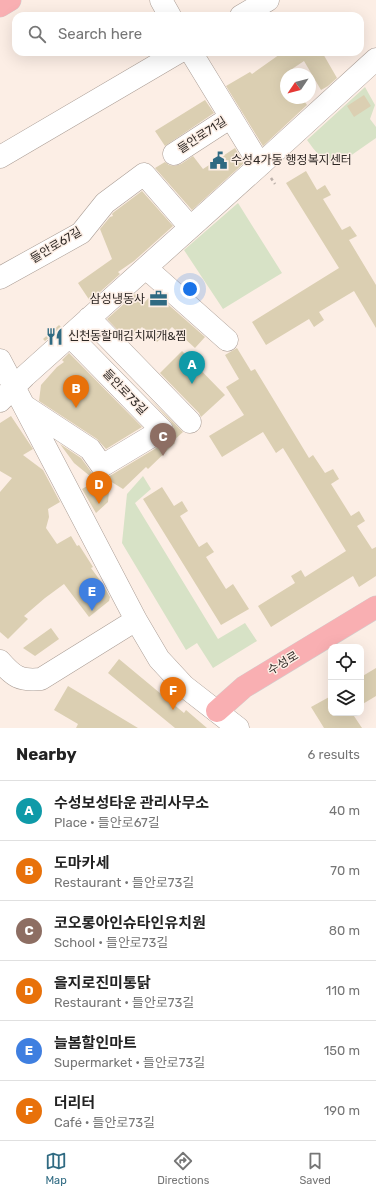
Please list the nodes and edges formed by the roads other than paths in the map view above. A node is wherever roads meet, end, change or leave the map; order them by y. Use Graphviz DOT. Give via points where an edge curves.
graph roads {
  1 [pos="10,0"];
  2 [pos="161,0"];
  3 [pos="268,0"];
  4 [pos="0,6"];
  5 [pos="168,12"];
  6 [pos="248,12"];
  7 [pos="172,56"];
  8 [pos="193,56"];
  9 [pos="376,58"];
  10 [pos="231,117"];
  11 [pos="174,154"];
  12 [pos="0,157"];
  13 [pos="260,165"];
  14 [pos="190,227"];
  15 [pos="146,268"];
  16 [pos="0,278"];
  17 [pos="89,318"];
  18 [pos="70,336"];
  19 [pos="227,340"];
  20 [pos="0,360"];
  21 [pos="7,394"];
  22 [pos="24,406"];
  23 [pos="190,422"];
  24 [pos="376,607"];
  25 [pos="136,620"];
  26 [pos="2,668"];
  27 [pos="217,711"];
  28 [pos="238,728"];
  1 -- 4 [label="main road"];
  2 -- 5 [label="street"];
  3 -- 6 [label="street"];
  7 -- 12 [label="street"];
  8 -- 10 [label="street, 들안로71길"];
  9 -- 13 [label="street"];
  10 -- 11 [label="street, 들안로71길"];
  10 -- 13 [label="street, 들안로71길"];
  13 -- 14 [label="street"];
  14 -- 15 [label="street"];
  14 -- 16 [label="street, 들안로67길" via="144,174 105,203 81,233"];
  15 -- 17 [label="street"];
  15 -- 19 [label="street"];
  17 -- 18 [label="street"];
  17 -- 23 [label="street"];
  18 -- 21 [label="street"];
  18 -- 22 [label="street, 들안로73길" via="162,430 102,466 90,449"];
  20 -- 21 [label="street"];
  21 -- 22 [label="street"];
  22 -- 25 [label="street"];
  24 -- 27 [label="main road, 수성로" via="244,687"];
  25 -- 26 [label="street" via="41,679 28,680"];
  25 -- 27 [label="street" via="159,659 184,686"];
  27 -- 28 [label="street"];
}
